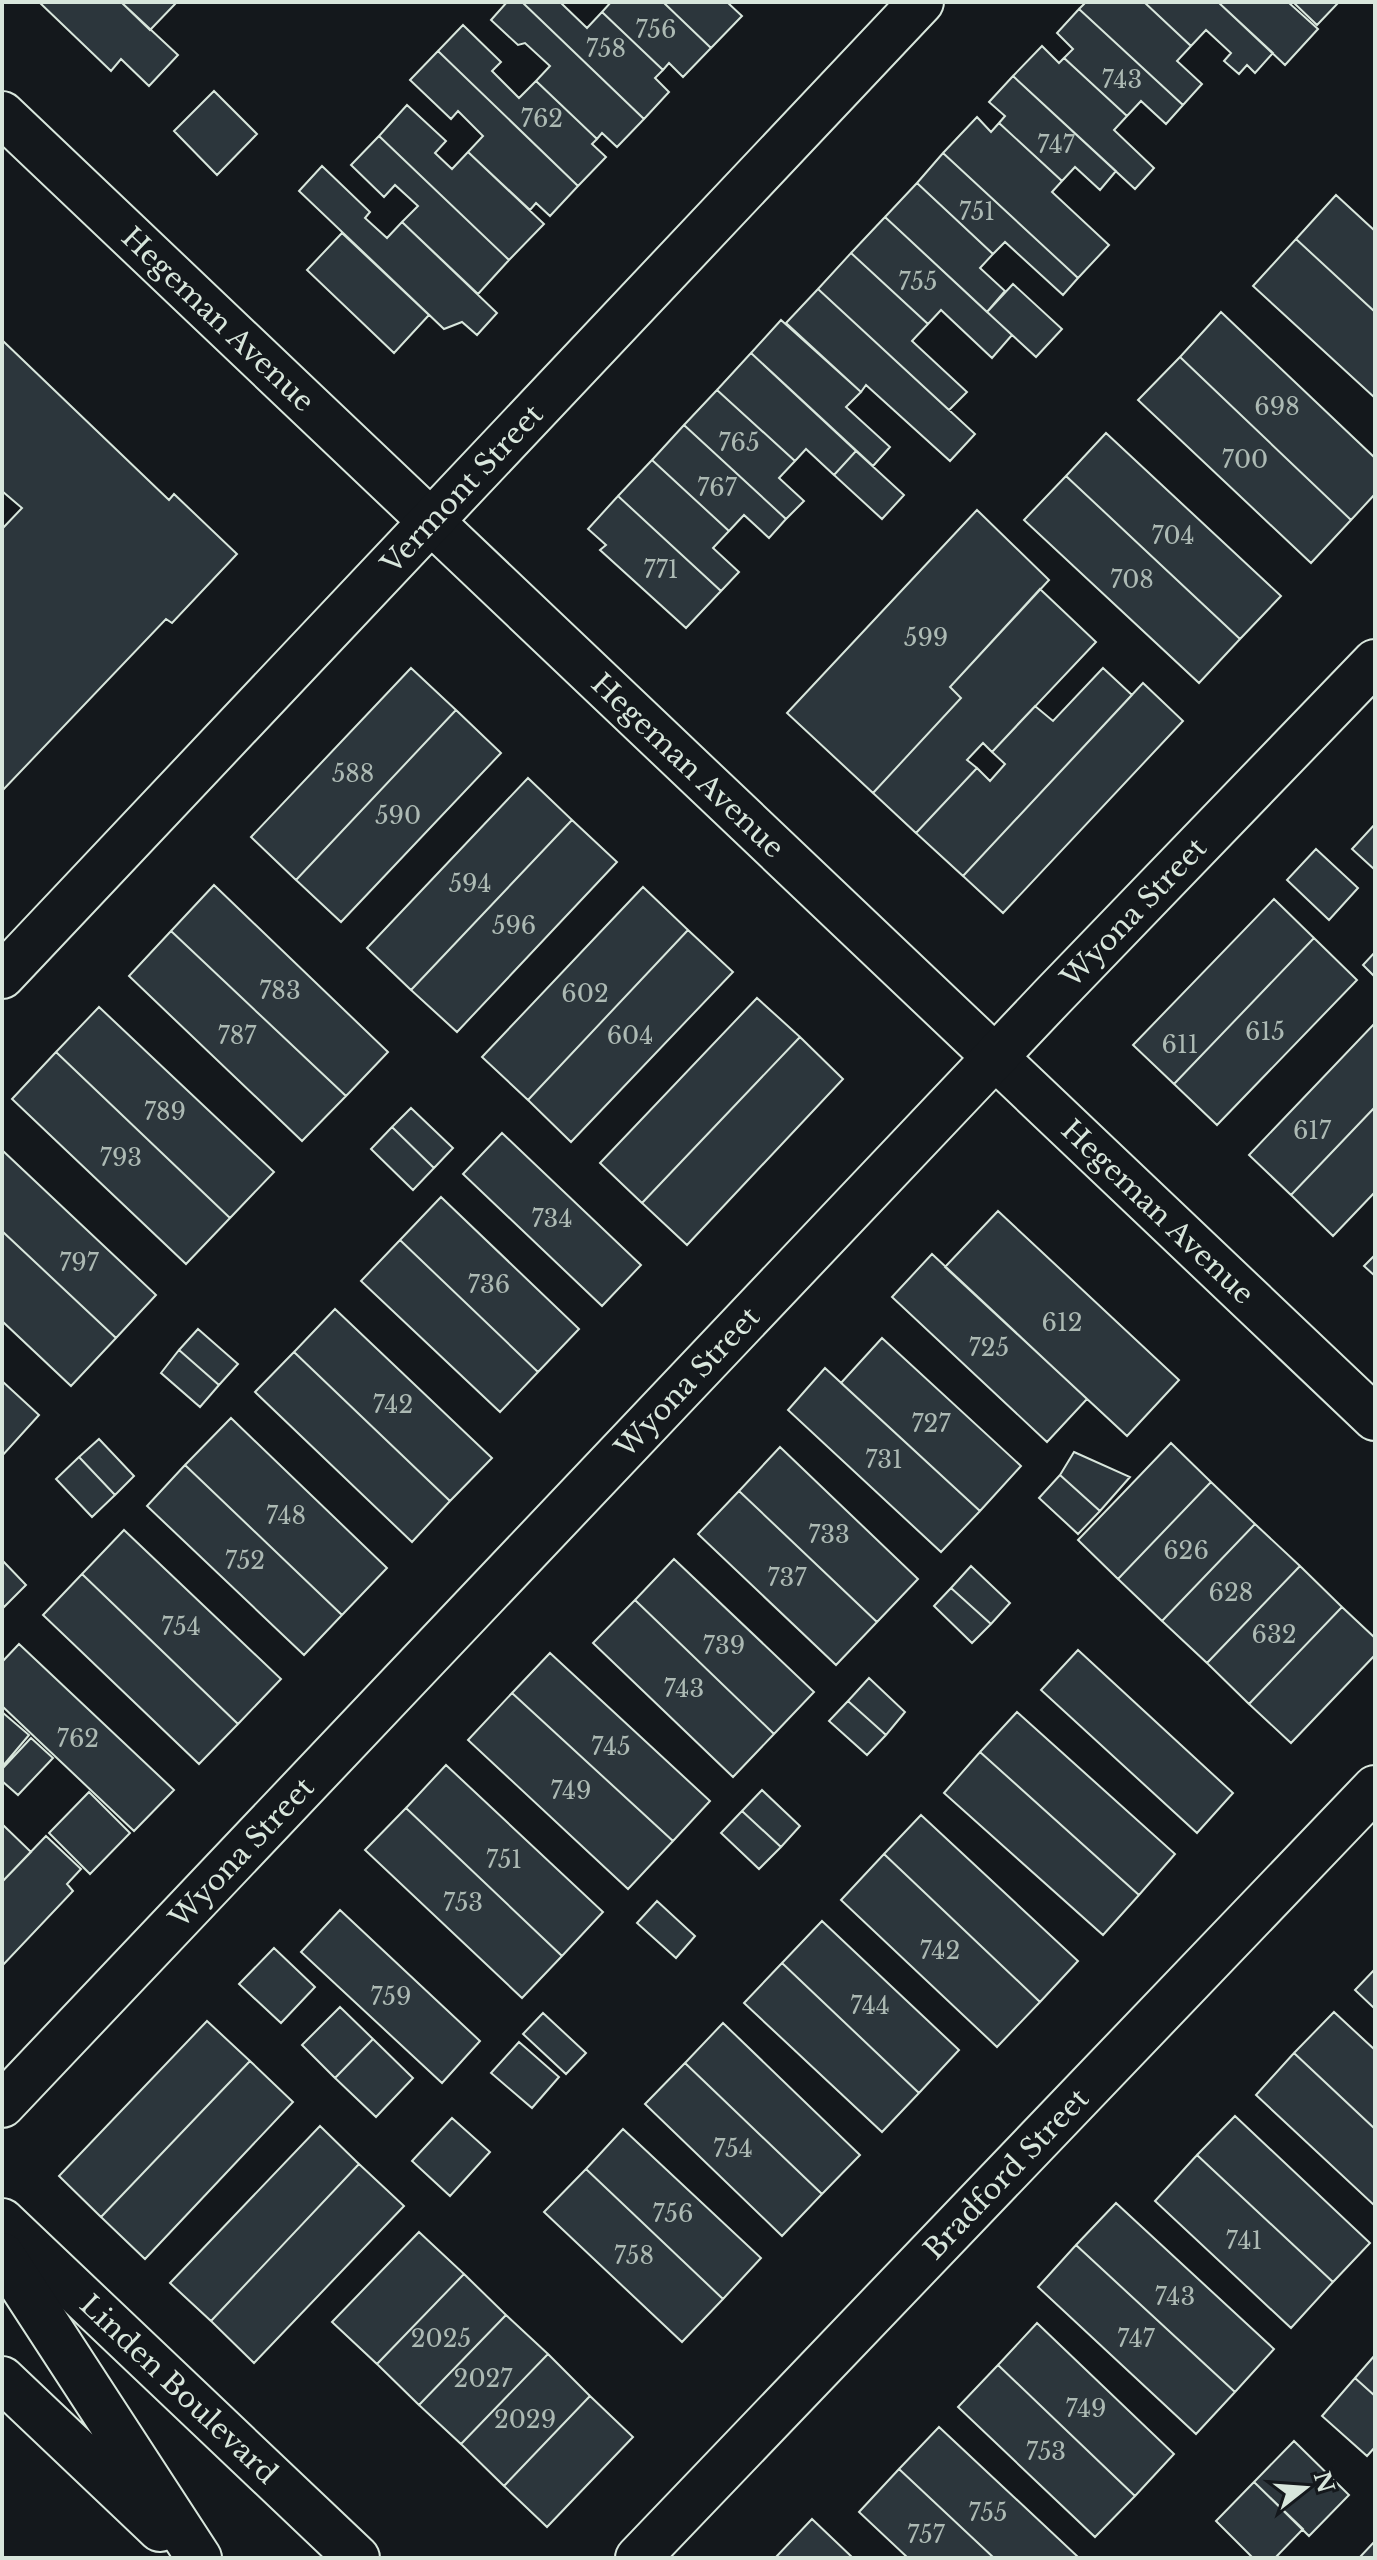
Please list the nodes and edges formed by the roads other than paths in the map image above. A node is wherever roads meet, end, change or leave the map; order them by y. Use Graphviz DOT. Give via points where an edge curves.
graph roads {
  1 [pos="921,2"];
  2 [pos="2,114"];
  3 [pos="430,521"];
  4 [pos="1375,662"];
  5 [pos="2,976"];
  6 [pos="996,1057"];
  7 [pos="1375,1418"];
  8 [pos="1375,1788"];
  9 [pos="2,2105"];
  10 [pos="2,2221"];
  11 [pos="2,2255"];
  12 [pos="2,2379"];
  13 [pos="191,2558"];
  14 [pos="199,2558"];
  15 [pos="357,2558"];
  16 [pos="638,2558"];
  1 -- 3 [label="main road, Vermont Street"];
  2 -- 3 [label="main road, Hegeman Avenue"];
  3 -- 5 [label="main road, Vermont Street"];
  3 -- 6 [label="main road, Hegeman Avenue"];
  4 -- 6 [label="main road, Wyona Street"];
  6 -- 7 [label="main road, Hegeman Avenue"];
  6 -- 9 [label="main road, Wyona Street"];
  8 -- 16 [label="main road, Bradford Street"];
  10 -- 15 [label="main road, Linden Boulevard"];
  11 -- 14 [label="main road"];
  12 -- 13 [label="main road"];
}
